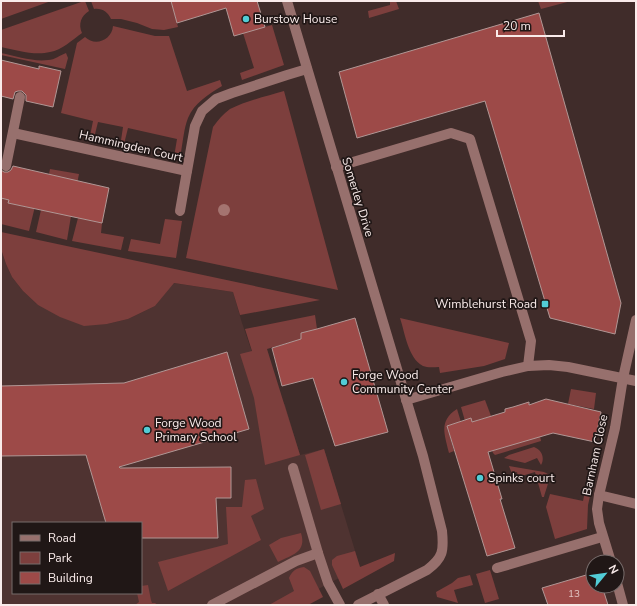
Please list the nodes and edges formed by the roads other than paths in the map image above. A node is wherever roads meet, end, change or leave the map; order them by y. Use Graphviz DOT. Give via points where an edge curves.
graph roads {
  1 [pos="287,1"];
  2 [pos="308,69"];
  3 [pos="20,97"];
  4 [pos="13,133"];
  5 [pos="6,166"];
  6 [pos="336,167"];
  7 [pos="187,172"];
  8 [pos="180,211"];
  9 [pos="636,320"];
  10 [pos="528,366"];
  11 [pos="623,378"];
  12 [pos="636,381"];
  13 [pos="406,400"];
  14 [pos="293,468"];
  15 [pos="599,495"];
  16 [pos="636,504"];
  17 [pos="602,537"];
  18 [pos="318,553"];
  19 [pos="608,554"];
  20 [pos="497,568"];
  21 [pos="378,594"];
  22 [pos="620,594"];
  23 [pos="212,605"];
  24 [pos="340,605"];
  25 [pos="358,605"];
  26 [pos="384,605"];
  27 [pos="624,605"];
  1 -- 2 [label="street, Somerley Drive"];
  2 -- 6 [label="street, Somerley Drive"];
  2 -- 7 [label="street, Hammingden Court" via="232,93 206,107 195,126"];
  3 -- 4 [label="street"];
  4 -- 5 [label="street"];
  4 -- 7 [label="street, Hammingden Court"];
  6 -- 10 [label="street" via="450,133 470,139 531,341"];
  6 -- 13 [label="street, Somerley Drive"];
  7 -- 8 [label="street"];
  9 -- 11 [label="street"];
  10 -- 11 [label="street" via="568,367"];
  10 -- 13 [label="street"];
  11 -- 12 [label="street"];
  11 -- 15 [label="street, Barnham Close" via="615,428"];
  13 -- 21 [label="street, Somerley Drive" via="439,518 442,553 436,563 427,570"];
  14 -- 18 [label="street"];
  15 -- 16 [label="street"];
  15 -- 17 [label="street, Barnham Close" via="597,509"];
  17 -- 19 [label="street, Barnham Close"];
  17 -- 20 [label="street"];
  18 -- 23 [label="street" via="296,560"];
  18 -- 24 [label="street" via="328,583"];
  21 -- 25 [label="street, Somerley Drive"];
  21 -- 26 [label="street"];
  22 -- 27 [label="street"];
}
